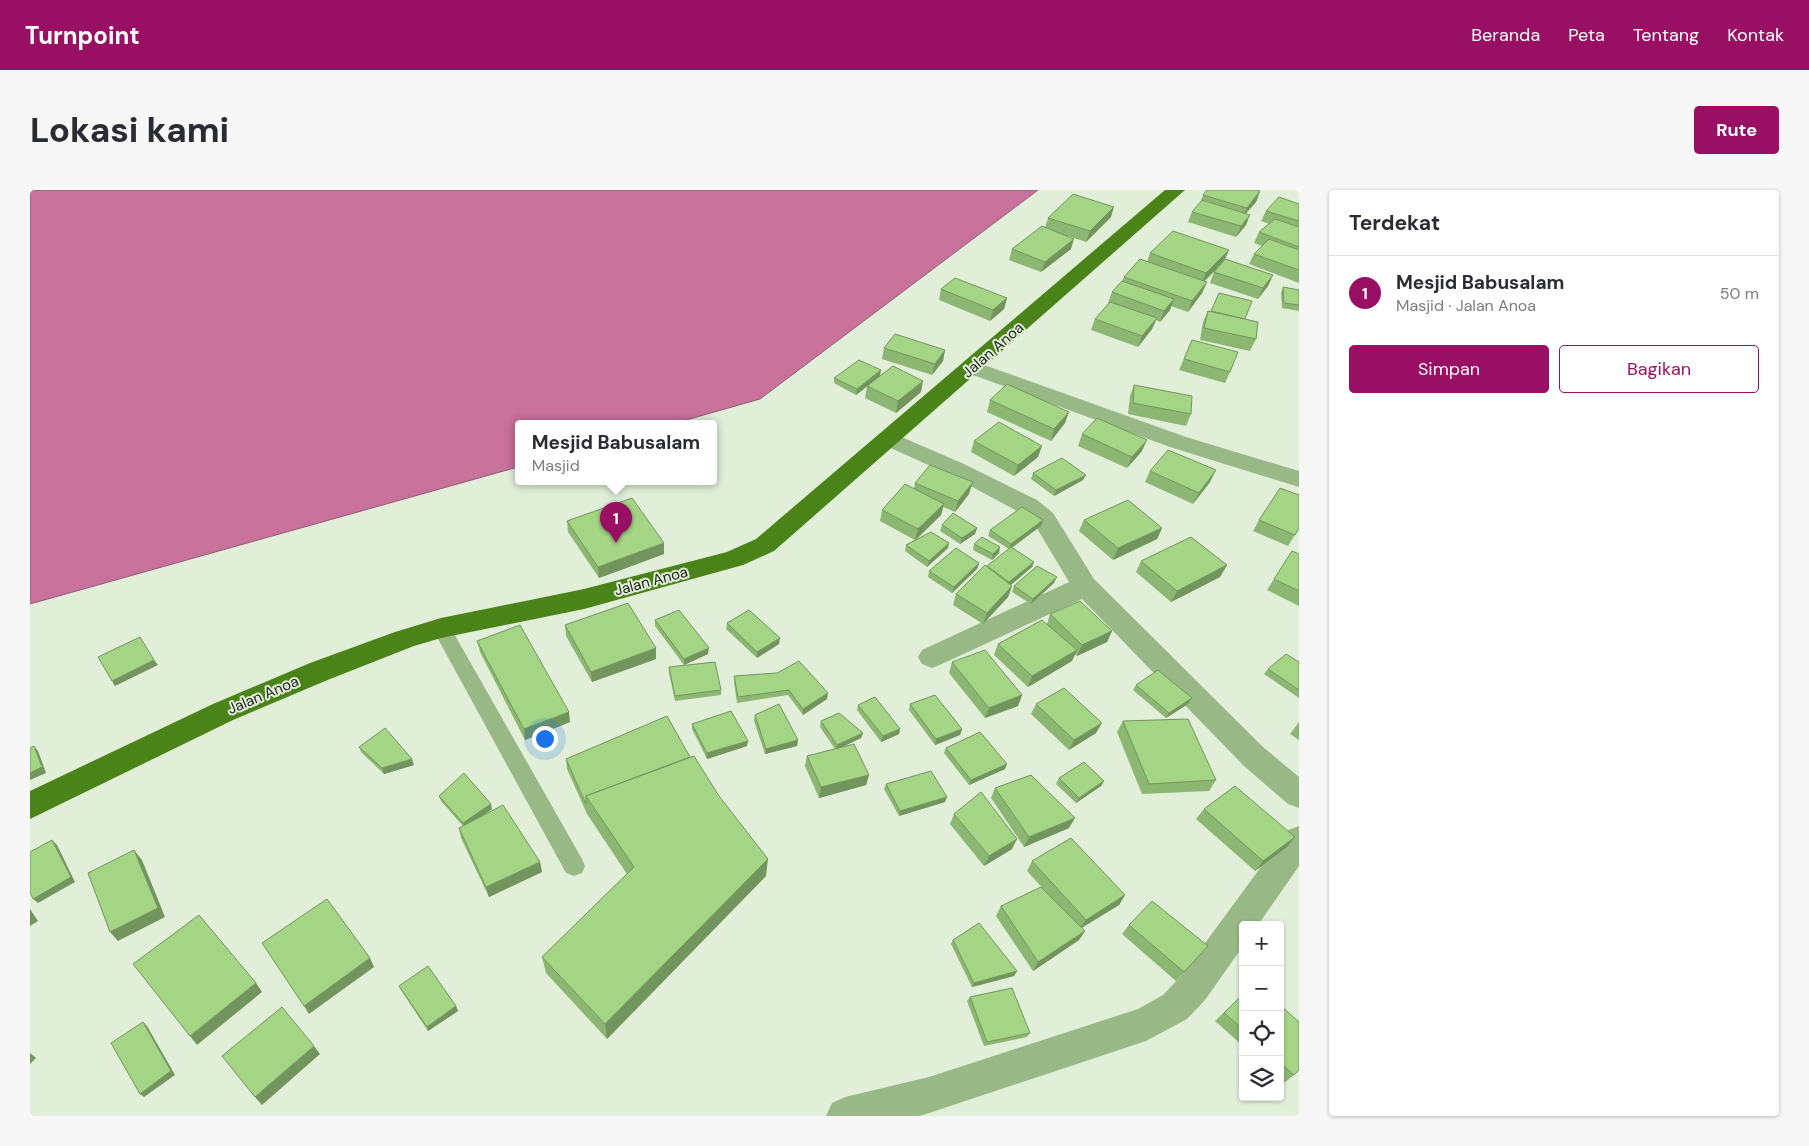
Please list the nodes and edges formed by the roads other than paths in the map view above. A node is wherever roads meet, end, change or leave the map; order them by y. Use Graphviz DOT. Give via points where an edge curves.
graph roads {
  1 [pos="1176,190"];
  2 [pos="973,367"];
  3 [pos="890,439"];
  4 [pos="1299,479"];
  5 [pos="1085,586"];
  6 [pos="441,628"];
  7 [pos="932,657"];
  8 [pos="1299,795"];
  9 [pos="30,806"];
  10 [pos="1299,840"];
  11 [pos="574,866"];
  12 [pos="931,1106"];
  13 [pos="845,1116"];
  1 -- 2 [label="highway, Jalan Anoa"];
  2 -- 3 [label="highway, Jalan Anoa"];
  2 -- 4 [label="street" via="1178,442"];
  3 -- 5 [label="street" via="1028,506 1044,519"];
  3 -- 6 [label="highway, Jalan Anoa" via="832,485 766,545 734,559 584,599"];
  5 -- 7 [label="street"];
  5 -- 8 [label="street" via="1253,756"];
  6 -- 9 [label="highway, Jalan Anoa" via="320,671 250,701"];
  6 -- 11 [label="lane"];
  10 -- 12 [label="street" via="1193,988 1175,1007 1146,1024"];
  12 -- 13 [label="street"];
}
